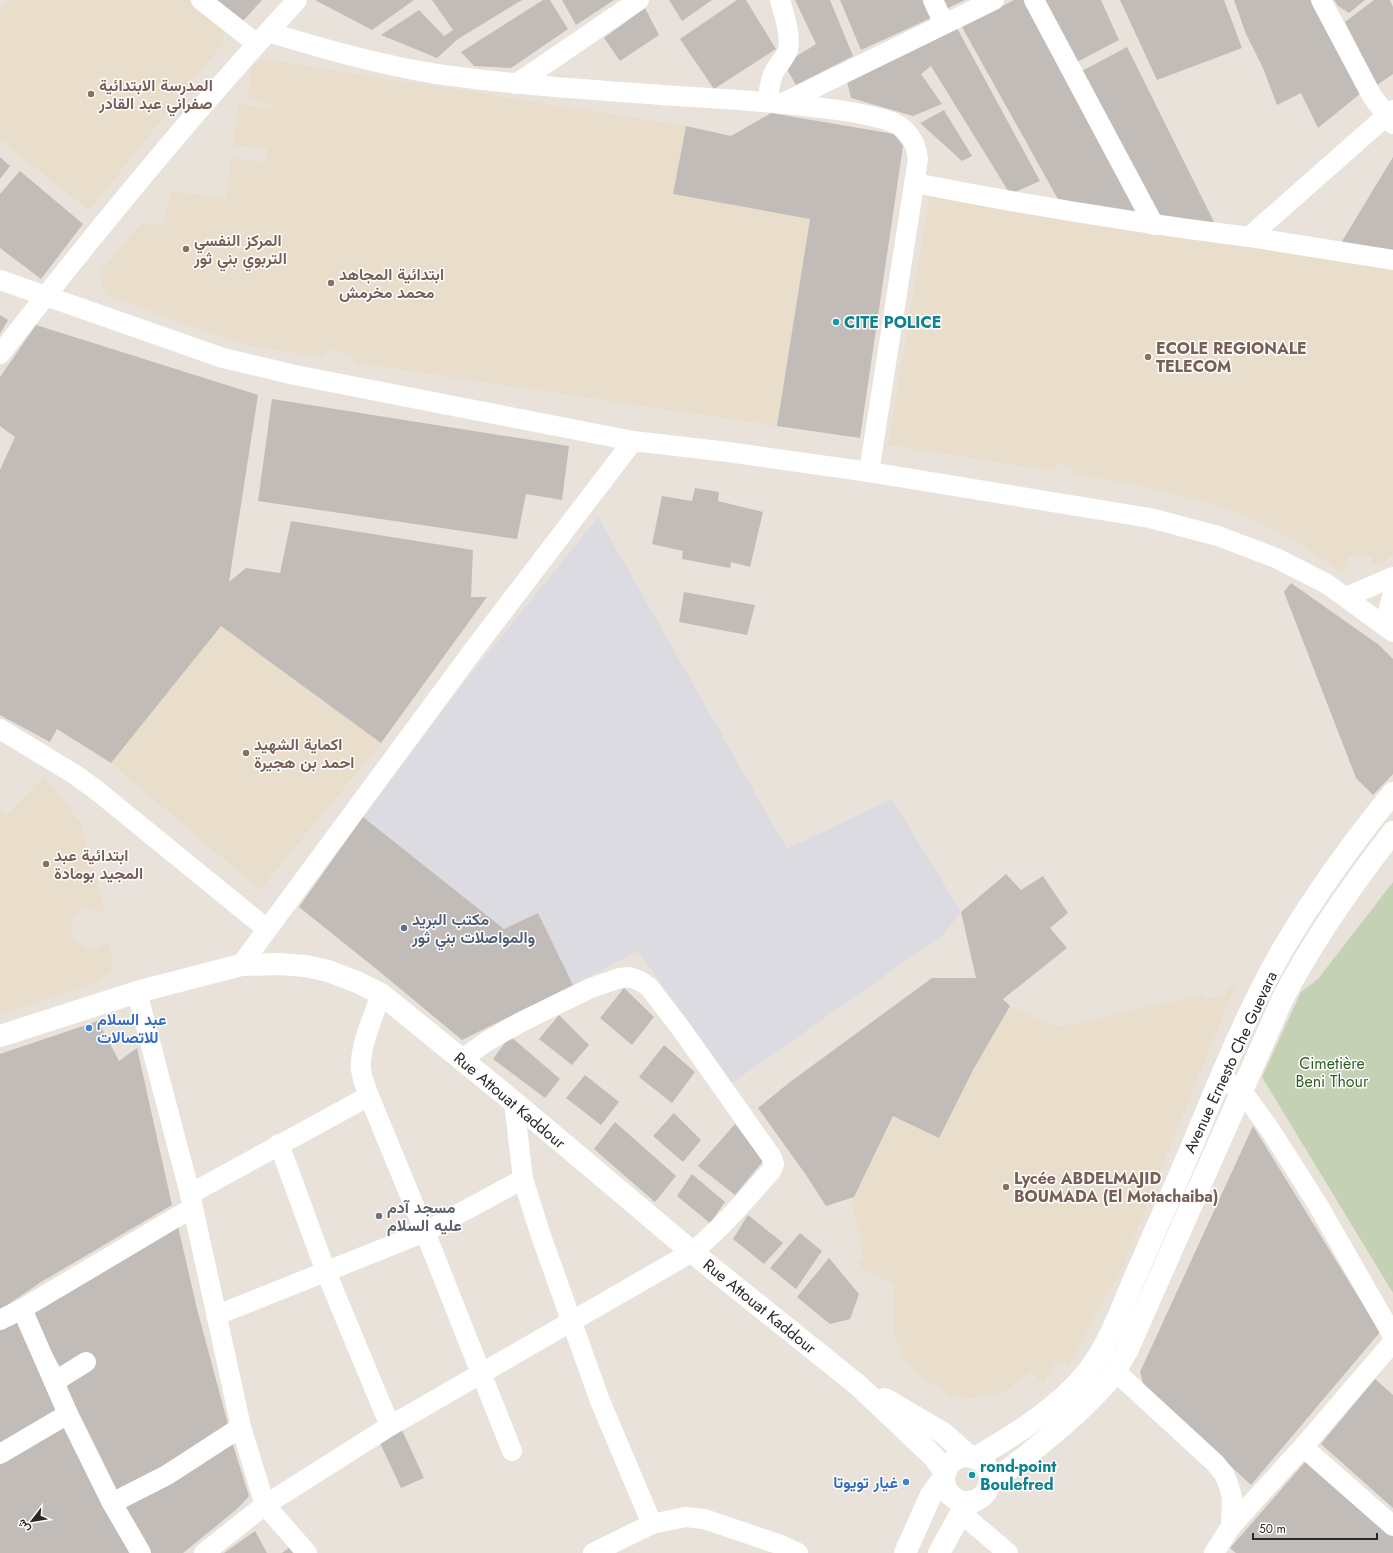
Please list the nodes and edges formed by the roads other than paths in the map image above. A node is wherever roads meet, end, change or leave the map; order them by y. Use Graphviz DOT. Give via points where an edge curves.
graph roads {
  1 [pos="201,0"];
  2 [pos="297,0"];
  3 [pos="639,0"];
  4 [pos="780,0"];
  5 [pos="933,0"];
  6 [pos="994,0"];
  7 [pos="1034,0"];
  8 [pos="1321,0"];
  9 [pos="944,24"];
  10 [pos="263,38"];
  11 [pos="516,84"];
  12 [pos="774,103"];
  13 [pos="1391,117"];
  14 [pos="915,183"];
  15 [pos="1154,224"];
  16 [pos="1249,237"];
  17 [pos="1393,260"];
  18 [pos="0,280"];
  19 [pos="45,296"];
  20 [pos="0,354"];
  21 [pos="633,441"];
  22 [pos="869,472"];
  23 [pos="1393,577"];
  24 [pos="1393,592"];
  25 [pos="1346,597"];
  26 [pos="1389,629"];
  27 [pos="0,729"];
  28 [pos="1393,793"];
  29 [pos="1393,832"];
  30 [pos="267,929"];
  31 [pos="241,964"];
  32 [pos="137,992"];
  33 [pos="381,994"];
  34 [pos="0,1036"];
  35 [pos="461,1060"];
  36 [pos="1221,1078"];
  37 [pos="1242,1091"];
  38 [pos="369,1096"];
  39 [pos="514,1102"];
  40 [pos="279,1144"];
  41 [pos="523,1179"];
  42 [pos="191,1201"];
  43 [pos="425,1232"];
  44 [pos="692,1252"];
  45 [pos="326,1272"];
  46 [pos="22,1309"];
  47 [pos="217,1315"];
  48 [pos="0,1320"];
  49 [pos="572,1321"];
  50 [pos="1393,1336"];
  51 [pos="1393,1342"];
  52 [pos="86,1362"];
  53 [pos="1115,1371"];
  54 [pos="481,1373"];
  55 [pos="54,1382"];
  56 [pos="859,1386"];
  57 [pos="68,1414"];
  58 [pos="390,1426"];
  59 [pos="241,1427"];
  60 [pos="1303,1448"];
  61 [pos="512,1451"];
  62 [pos="0,1454"];
  63 [pos="973,1457"];
  64 [pos="943,1471"];
  65 [pos="989,1485"];
  66 [pos="112,1503"];
  67 [pos="265,1505"];
  68 [pos="966,1507"];
  69 [pos="652,1524"];
  70 [pos="1393,1526"];
  71 [pos="1221,1544"];
  72 [pos="141,1553"];
  73 [pos="204,1553"];
  74 [pos="307,1553"];
  75 [pos="593,1553"];
  76 [pos="798,1553"];
  77 [pos="905,1553"];
  78 [pos="939,1553"];
  79 [pos="1008,1553"];
  1 -- 10 [label="street"];
  2 -- 10 [label="street"];
  3 -- 11 [label="street"];
  4 -- 12 [label="street" via="788,36 788,49 773,76"];
  5 -- 9 [label="street"];
  6 -- 9 [label="street"];
  7 -- 15 [label="street"];
  8 -- 13 [label="street" via="1368,90"];
  9 -- 12 [label="street"];
  10 -- 11 [label="street" via="435,73"];
  10 -- 19 [label="street" via="211,94"];
  11 -- 12 [label="street"];
  12 -- 14 [label="street" via="842,111 896,124 912,138 917,148"];
  13 -- 16 [label="street"];
  14 -- 15 [label="street" via="1007,202"];
  14 -- 22 [label="street"];
  15 -- 16 [label="street"];
  16 -- 17 [label="street"];
  18 -- 19 [label="street"];
  19 -- 20 [label="street"];
  19 -- 21 [label="street" via="223,358 351,386"];
  21 -- 22 [label="street"];
  21 -- 30 [label="street" via="478,644"];
  22 -- 25 [label="street" via="1150,518 1218,536 1276,558 1327,584"];
  23 -- 25 [label="street"];
  24 -- 26 [label="street"];
  25 -- 26 [label="street"];
  27 -- 30 [label="street" via="95,789"];
  28 -- 36 [label="main road, Avenue Ernesto Che Guevara" via="1338,863 1284,948 1258,996"];
  29 -- 37 [label="main road, Avenue Ernesto Che Guevara" via="1361,874 1300,965"];
  30 -- 31 [label="street"];
  31 -- 32 [label="main road, Rue Attouat Kaddour"];
  31 -- 33 [label="main road, Rue Attouat Kaddour" via="306,966 328,971"];
  32 -- 34 [label="main road, Rue Attouat Kaddour"];
  32 -- 42 [label="street"];
  33 -- 35 [label="main road, Rue Attouat Kaddour"];
  33 -- 38 [label="street" via="361,1059 363,1081"];
  35 -- 39 [label="main road, Rue Attouat Kaddour"];
  35 -- 44 [label="street" via="521,1022 591,988 629,977 648,987 682,1030 771,1156 774,1164 744,1202"];
  36 -- 37 [label="street"];
  36 -- 63 [label="main road, Avenue Ernesto Che Guevara" via="1110,1335 1088,1370 1049,1409 1005,1441"];
  37 -- 50 [label="street" via="1318,1205"];
  37 -- 53 [label="main road, Avenue Ernesto Che Guevara" via="1127,1351"];
  38 -- 40 [label="street"];
  38 -- 43 [label="street"];
  39 -- 41 [label="street"];
  39 -- 44 [label="main road, Rue Attouat Kaddour"];
  40 -- 42 [label="street"];
  40 -- 45 [label="street"];
  41 -- 43 [label="street"];
  41 -- 49 [label="street"];
  42 -- 46 [label="street"];
  42 -- 47 [label="street"];
  43 -- 45 [label="street"];
  43 -- 54 [label="street"];
  44 -- 49 [label="street"];
  44 -- 56 [label="main road, Rue Attouat Kaddour"];
  45 -- 47 [label="street"];
  45 -- 58 [label="street"];
  46 -- 48 [label="street"];
  46 -- 55 [label="street"];
  47 -- 59 [label="street"];
  49 -- 54 [label="street"];
  49 -- 69 [label="street" via="600,1401"];
  51 -- 60 [label="street"];
  52 -- 55 [label="street"];
  53 -- 65 [label="main road, Avenue Ernesto Che Guevara" via="1098,1392 1066,1421"];
  53 -- 71 [label="street" via="1224,1474 1232,1498"];
  54 -- 58 [label="street"];
  54 -- 61 [label="street"];
  55 -- 57 [label="street"];
  56 -- 63 [label="main road" via="924,1421"];
  56 -- 64 [label="main road, Rue Attouat Kaddour" via="920,1443"];
  57 -- 62 [label="street"];
  57 -- 66 [label="street"];
  58 -- 67 [label="street"];
  59 -- 66 [label="street" via="167,1475"];
  59 -- 67 [label="street"];
  60 -- 70 [label="street"];
  60 -- 71 [label="street"];
  63 -- 64 [label="main road" via="955,1460"];
  63 -- 65 [label="main road" via="984,1464 988,1471"];
  64 -- 68 [label="main road" via="946,1488"];
  64 -- 77 [label="main road"];
  65 -- 68 [label="main road" via="981,1498"];
  66 -- 72 [label="street"];
  67 -- 73 [label="street"];
  67 -- 74 [label="street"];
  68 -- 78 [label="main road"];
  68 -- 79 [label="street"];
  69 -- 75 [label="street"];
  69 -- 76 [label="street" via="685,1516 704,1519"];
}
